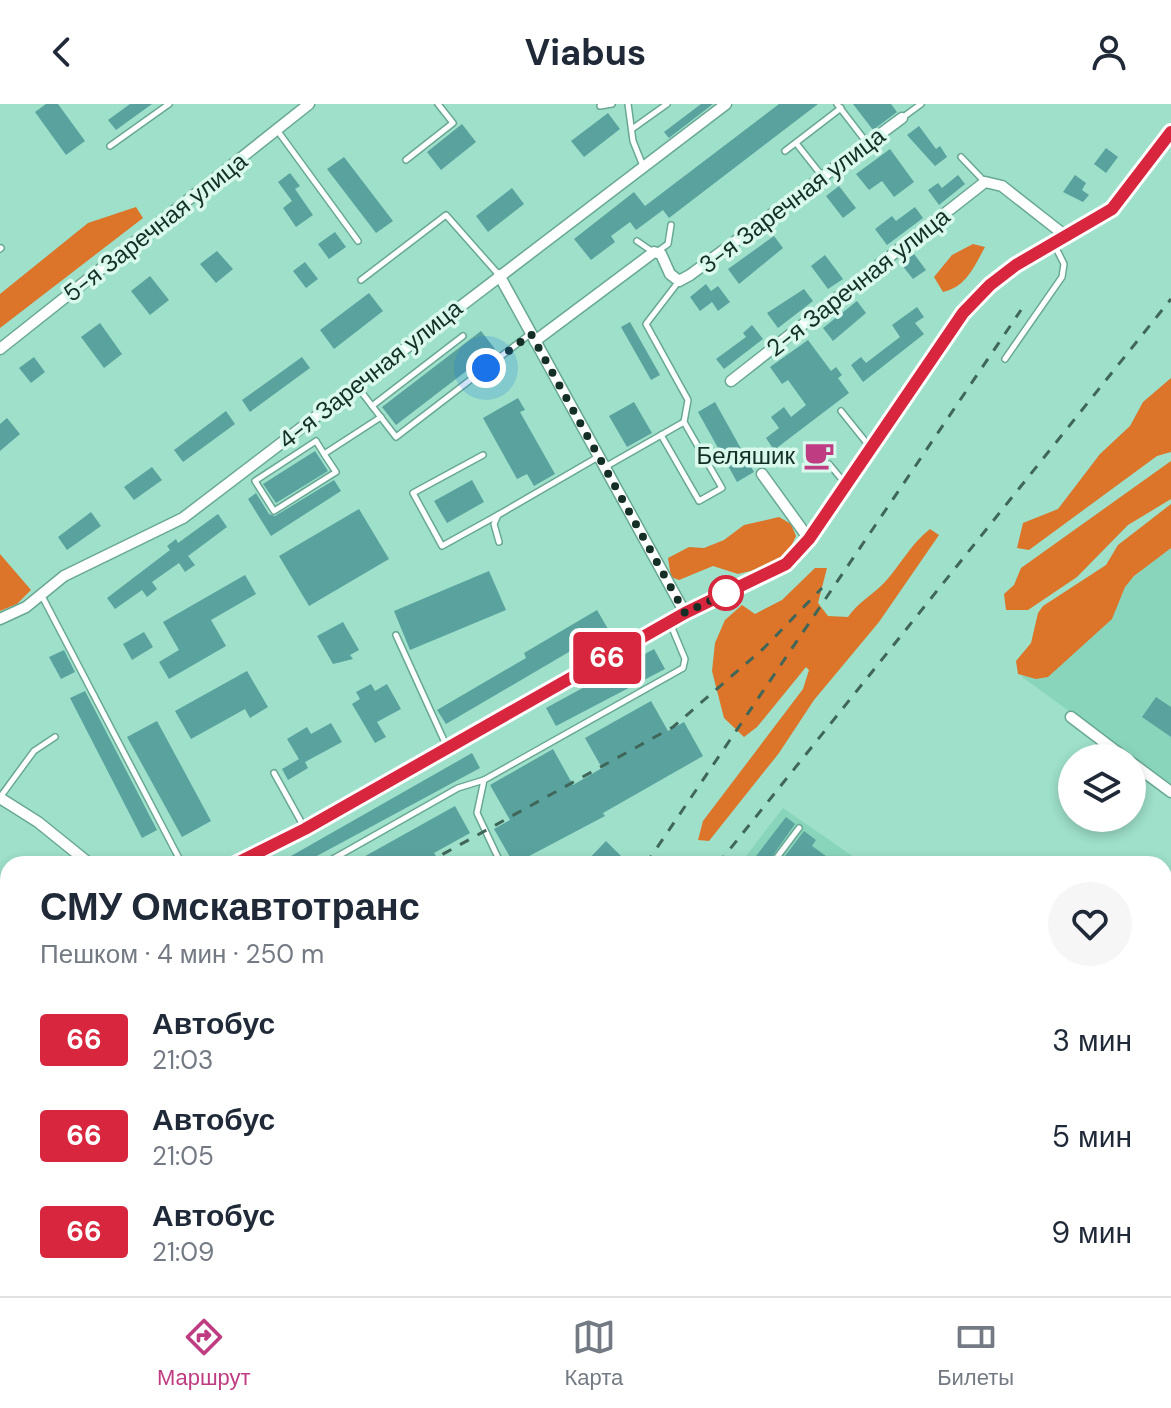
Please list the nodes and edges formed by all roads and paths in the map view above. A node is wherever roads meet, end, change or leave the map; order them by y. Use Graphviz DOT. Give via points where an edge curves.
graph roads {
  1 [pos="169,104"];
  2 [pos="309,104"];
  3 [pos="438,104"];
  4 [pos="612,104"];
  5 [pos="620,104"];
  6 [pos="667,104"];
  7 [pos="726,104"];
  8 [pos="921,104"];
  9 [pos="600,106"];
  10 [pos="839,106"];
  11 [pos="629,108"];
  12 [pos="902,118"];
  13 [pos="632,129"];
  14 [pos="277,130"];
  15 [pos="1171,132"];
  16 [pos="796,143"];
  17 [pos="868,144"];
  18 [pos="110,146"];
  19 [pos="785,151"];
  20 [pos="961,157"];
  21 [pos="406,160"];
  22 [pos="643,166"];
  23 [pos="823,177"];
  24 [pos="985,182"];
  25 [pos="671,225"];
  26 [pos="1060,240"];
  27 [pos="358,241"];
  28 [pos="637,241"];
  29 [pos="655,252"];
  30 [pos="499,275"];
  31 [pos="361,280"];
  32 [pos="679,281"];
  33 [pos="463,336"];
  34 [pos="533,337"];
  35 [pos="0,349"];
  36 [pos="1005,359"];
  37 [pos="731,381"];
  38 [pos="356,385"];
  39 [pos="372,406"];
  40 [pos="841,411"];
  41 [pos="381,417"];
  42 [pos="684,422"];
  43 [pos="661,435"];
  44 [pos="870,447"];
  45 [pos="324,454"];
  46 [pos="483,455"];
  47 [pos="602,462"];
  48 [pos="829,464"];
  49 [pos="762,474"];
  50 [pos="845,484"];
  51 [pos="498,515"];
  52 [pos="809,539"];
  53 [pos="499,542"];
  54 [pos="42,596"];
  55 [pos="685,613"];
  56 [pos="0,619"];
  57 [pos="670,622"];
  58 [pos="396,635"];
  59 [pos="1071,717"];
  60 [pos="55,737"];
  61 [pos="1107,744"];
  62 [pos="447,749"];
  63 [pos="274,773"];
  64 [pos="1146,773"];
  65 [pos="484,780"];
  66 [pos="1171,792"];
  67 [pos="0,798"];
  68 [pos="799,828"];
  69 [pos="305,829"];
  70 [pos="80,856"];
  71 [pos="178,856"];
  72 [pos="251,856"];
  73 [pos="338,856"];
  74 [pos="497,856"];
  75 [pos="778,856"];
  1 -- 18 [label="lane"];
  2 -- 14 [label="street, 5-я Заречная улица"];
  3 -- 21 [label="lane" via="453,123"];
  4 -- 9 [label="lane"];
  5 -- 11 [label="lane"];
  6 -- 13 [label="lane"];
  7 -- 22 [label="street, 4-я Заречная улица"];
  8 -- 12 [label="lane"];
  10 -- 16 [label="lane"];
  10 -- 17 [label="lane"];
  11 -- 13 [label="lane"];
  12 -- 17 [label="street, 3-я Заречная улица"];
  13 -- 22 [label="lane"];
  14 -- 27 [label="lane"];
  14 -- 35 [label="street, 5-я Заречная улица"];
  15 -- 26 [label="street" via="1112,209"];
  16 -- 19 [label="lane"];
  16 -- 23 [label="lane"];
  17 -- 23 [label="street, 3-я Заречная улица"];
  20 -- 24 [label="lane"];
  22 -- 30 [label="street, 4-я Заречная улица"];
  23 -- 32 [label="street, 3-я Заречная улица"];
  24 -- 26 [label="street" via="1002,186"];
  24 -- 37 [label="street, 2-я Заречная улица"];
  25 -- 29 [label="lane" via="668,244"];
  26 -- 36 [label="lane" via="1062,277"];
  26 -- 44 [label="street" via="990,285 963,313"];
  28 -- 29 [label="lane"];
  29 -- 32 [label="street, 3-я Заречная улица"];
  29 -- 34 [label="street"];
  30 -- 31 [label="lane" via="446,215"];
  30 -- 34 [label="street"];
  30 -- 38 [label="street, 4-я Заречная улица"];
  32 -- 42 [label="lane" via="646,324 688,400"];
  33 -- 39 [label="lane"];
  34 -- 41 [label="lane" via="396,437"];
  34 -- 47 [label="street"];
  38 -- 39 [label="lane"];
  38 -- 54 [label="street, 4-я Заречная улица" via="183,518 64,576"];
  39 -- 41 [label="lane"];
  40 -- 44 [label="lane"];
  41 -- 45 [label="lane"];
  42 -- 43 [label="lane"];
  42 -- 43 [label="lane" via="722,488 699,501"];
  43 -- 47 [label="lane"];
  44 -- 50 [label="street"];
  45 -- 45 [label="lane" via="316,441 255,481 274,511 336,472"];
  46 -- 51 [label="lane" via="413,493 442,546"];
  47 -- 51 [label="lane"];
  47 -- 55 [label="street"];
  48 -- 50 [label="lane"];
  49 -- 52 [label="street"];
  50 -- 52 [label="street"];
  51 -- 53 [label="lane" via="494,524"];
  52 -- 55 [label="street" via="786,564"];
  54 -- 56 [label="street, 4-я Заречная улица"];
  54 -- 71 [label="lane"];
  55 -- 57 [label="street"];
  57 -- 62 [label="street"];
  57 -- 65 [label="lane" via="685,659 683,668"];
  58 -- 62 [label="lane"];
  59 -- 61 [label="street"];
  60 -- 67 [label="lane" via="34,751"];
  62 -- 69 [label="street"];
  63 -- 69 [label="lane"];
  64 -- 66 [label="street"];
  65 -- 73 [label="lane" via="458,788"];
  65 -- 74 [label="lane" via="477,813"];
  67 -- 70 [label="street"];
  68 -- 75 [label="lane"];
  69 -- 72 [label="street"];
}
